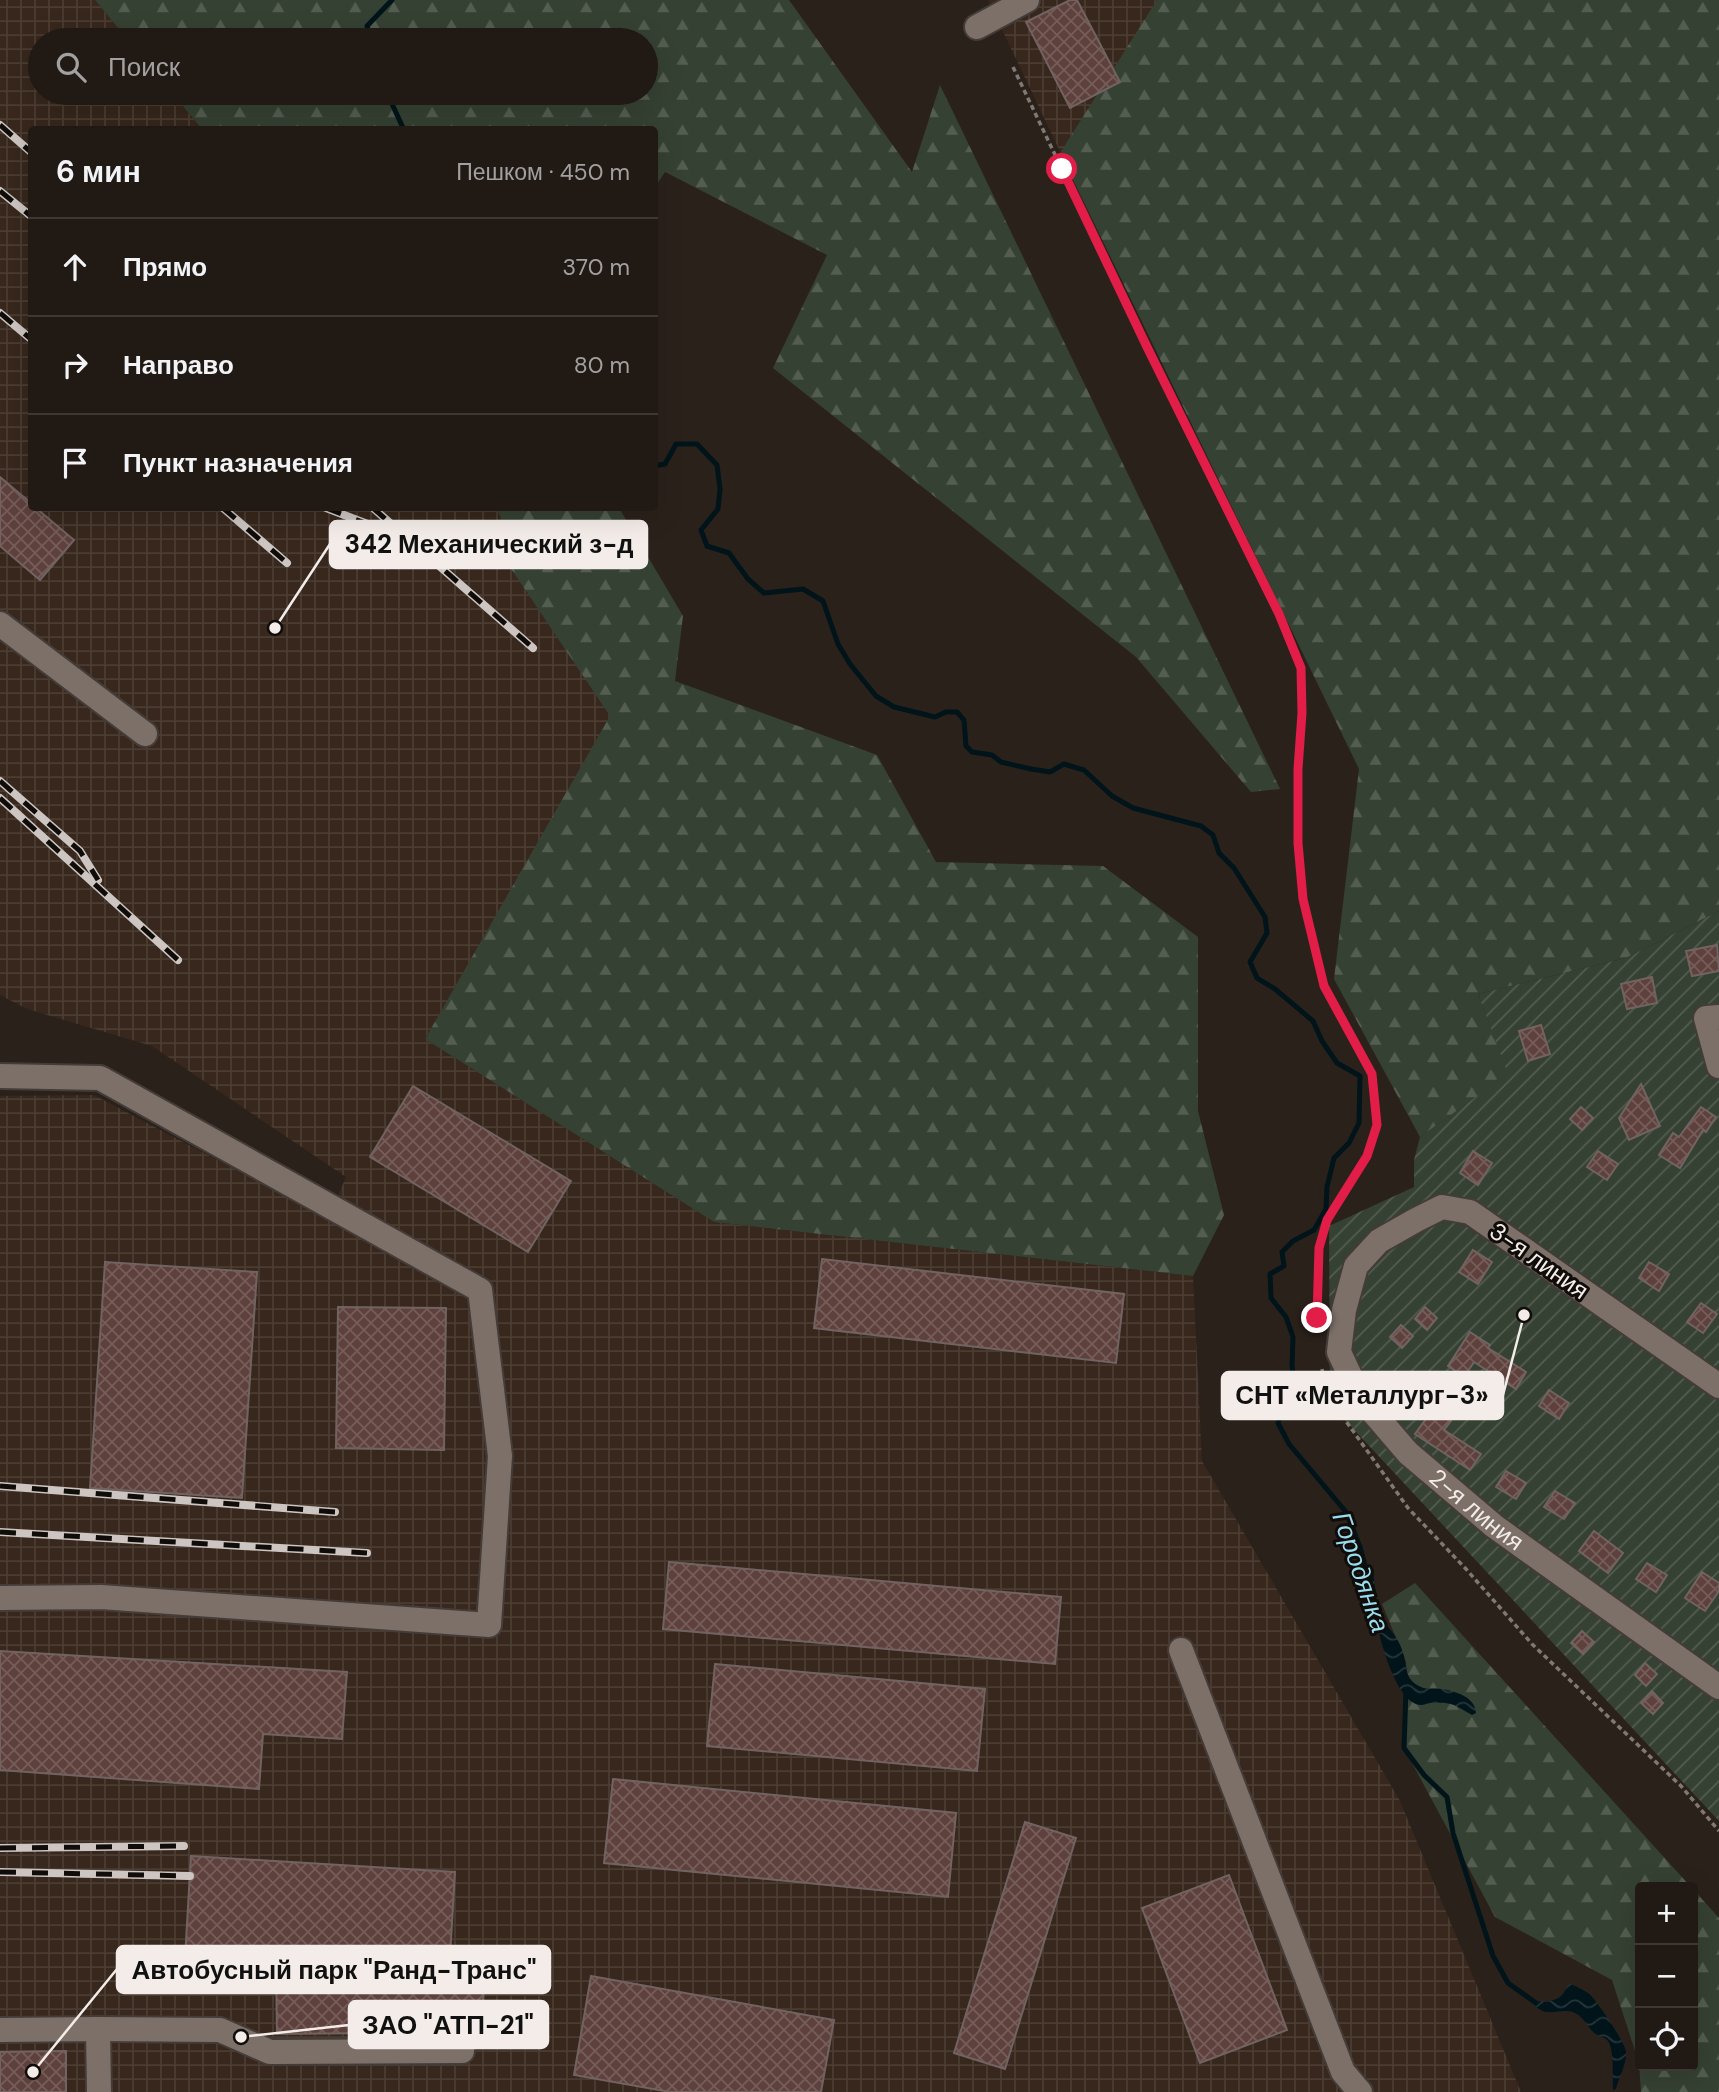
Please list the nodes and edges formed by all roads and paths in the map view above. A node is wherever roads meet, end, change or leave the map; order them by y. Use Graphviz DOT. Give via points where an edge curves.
graph roads {
  1 [pos="1027,0"];
  2 [pos="977,27"];
  3 [pos="1013,67"];
  4 [pos="0,624"];
  5 [pos="145,734"];
  6 [pos="1713,1018"];
  7 [pos="1719,1066"];
  8 [pos="0,1076"];
  9 [pos="1356,1266"];
  10 [pos="1319,1331"];
  11 [pos="1321,1358"];
  12 [pos="1719,1386"];
  13 [pos="0,1598"];
  14 [pos="1181,1650"];
  15 [pos="1719,1687"];
  16 [pos="1719,1831"];
  17 [pos="98,2029"];
  18 [pos="0,2030"];
  19 [pos="462,2051"];
  20 [pos="99,2092"];
  21 [pos="1360,2092"];
  1 -- 2 [label="lane"];
  3 -- 10 [label="path" via="1301,668 1298,843 1303,899 1324,986 1372,1074 1377,1125 1367,1156 1327,1220 1319,1248"];
  4 -- 5 [label="lane"];
  6 -- 7 [label="lane"];
  8 -- 13 [label="lane" via="100,1078 480,1290 500,1456 489,1625 101,1597"];
  9 -- 12 [label="lane, 3-я линия" via="1379,1241 1442,1207 1470,1213"];
  9 -- 15 [label="lane, 2-я линия" via="1339,1352 1360,1397 1408,1453 1494,1526"];
  11 -- 16 [label="path" via="1324,1384 1343,1417 1408,1508 1532,1644 1681,1786"];
  14 -- 21 [label="lane" via="1343,2072"];
  17 -- 18 [label="lane"];
  17 -- 19 [label="lane" via="220,2030 270,2052"];
  17 -- 20 [label="lane"];
}
